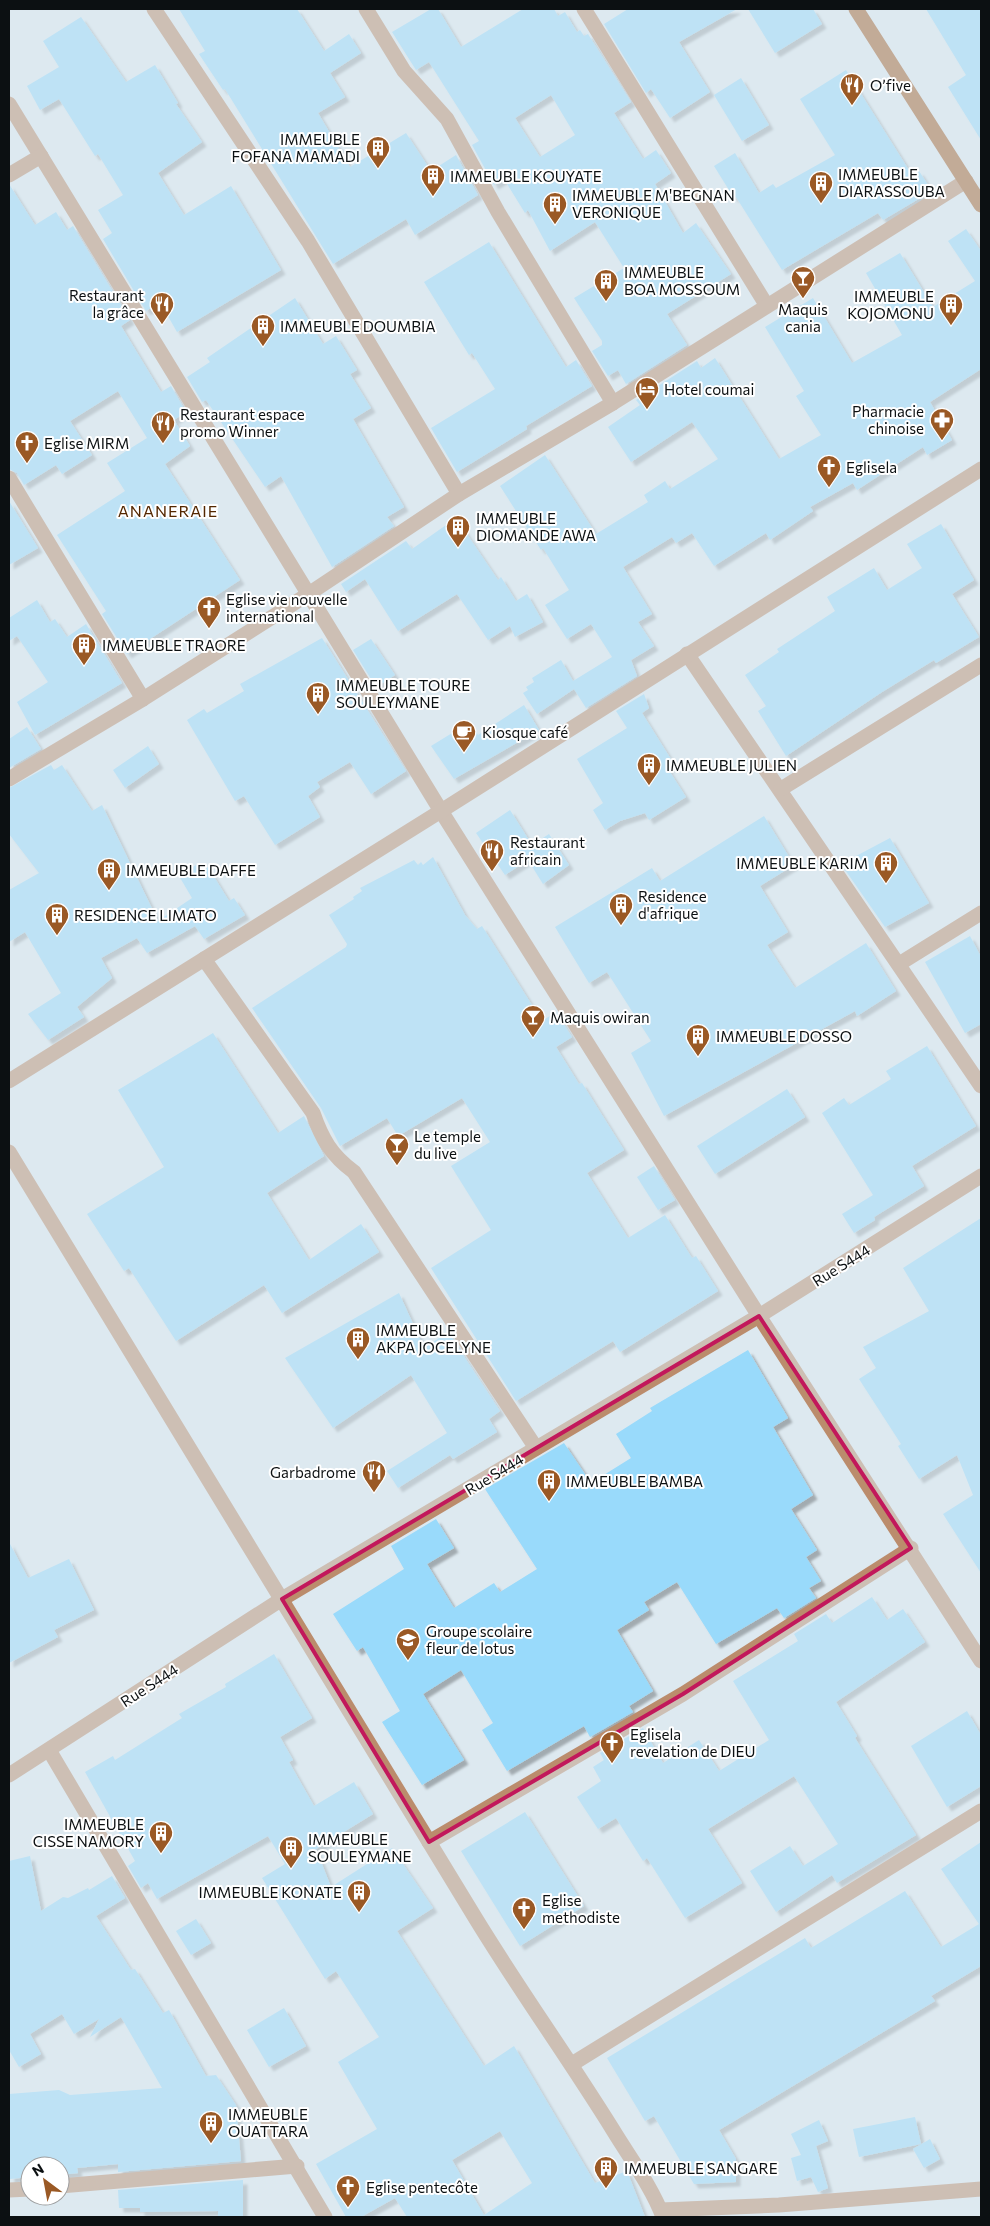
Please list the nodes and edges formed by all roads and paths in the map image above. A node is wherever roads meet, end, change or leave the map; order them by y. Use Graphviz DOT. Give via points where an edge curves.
graph roads {
  1 [pos="154,9"];
  2 [pos="366,9"];
  3 [pos="584,9"];
  4 [pos="856,9"];
  5 [pos="9,104"];
  6 [pos="41,156"];
  7 [pos="9,174"];
  8 [pos="966,181"];
  9 [pos="981,205"];
  10 [pos="767,306"];
  11 [pos="613,403"];
  12 [pos="981,469"];
  13 [pos="9,478"];
  14 [pos="459,494"];
  15 [pos="307,596"];
  16 [pos="688,654"];
  17 [pos="981,665"];
  18 [pos="143,699"];
  19 [pos="9,779"];
  20 [pos="781,789"];
  21 [pos="441,811"];
  22 [pos="981,913"];
  23 [pos="204,959"];
  24 [pos="899,964"];
  25 [pos="9,1081"];
  26 [pos="981,1086"];
  27 [pos="9,1152"];
  28 [pos="981,1176"];
  29 [pos="759,1316"];
  30 [pos="536,1448"];
  31 [pos="911,1548"];
  32 [pos="282,1599"];
  33 [pos="981,1661"];
  34 [pos="49,1750"];
  35 [pos="9,1776"];
  36 [pos="981,1811"];
  37 [pos="429,1842"];
  38 [pos="572,2064"];
  39 [pos="297,2166"];
  40 [pos="70,2185"];
  41 [pos="981,2189"];
  42 [pos="662,2214"];
  43 [pos="325,2217"];
  1 -- 14 [label="street" via="308,241"];
  2 -- 11 [label="street" via="404,72 447,119 498,212"];
  3 -- 10 [label="street"];
  4 -- 8 [label="street"];
  5 -- 6 [label="street"];
  6 -- 7 [label="street"];
  6 -- 15 [label="street"];
  8 -- 9 [label="street"];
  8 -- 10 [label="street"];
  10 -- 11 [label="street"];
  11 -- 14 [label="street"];
  12 -- 16 [label="street"];
  13 -- 18 [label="street"];
  14 -- 15 [label="street"];
  15 -- 18 [label="street"];
  15 -- 21 [label="street"];
  16 -- 20 [label="street"];
  16 -- 21 [label="street"];
  17 -- 20 [label="street"];
  18 -- 19 [label="street"];
  20 -- 24 [label="street"];
  21 -- 23 [label="street"];
  21 -- 29 [label="street"];
  22 -- 24 [label="street"];
  23 -- 25 [label="street"];
  23 -- 30 [label="street" via="313,1113 321,1138 333,1155 354,1172"];
  24 -- 26 [label="street"];
  27 -- 32 [label="street"];
  28 -- 29 [label="street, Rue S444"];
  29 -- 30 [label="street, Rue S444"];
  29 -- 31 [label="street"];
  30 -- 32 [label="street, Rue S444"];
  31 -- 33 [label="street"];
  31 -- 37 [label="street" via="683,1694"];
  32 -- 34 [label="street, Rue S444"];
  32 -- 37 [label="street"];
  34 -- 35 [label="street, Rue S444"];
  34 -- 39 [label="street"];
  36 -- 38 [label="street"];
  37 -- 38 [label="street" via="523,1996"];
  38 -- 42 [label="street"];
  39 -- 40 [label="street"];
  39 -- 43 [label="street"];
  41 -- 42 [label="street"];
}
